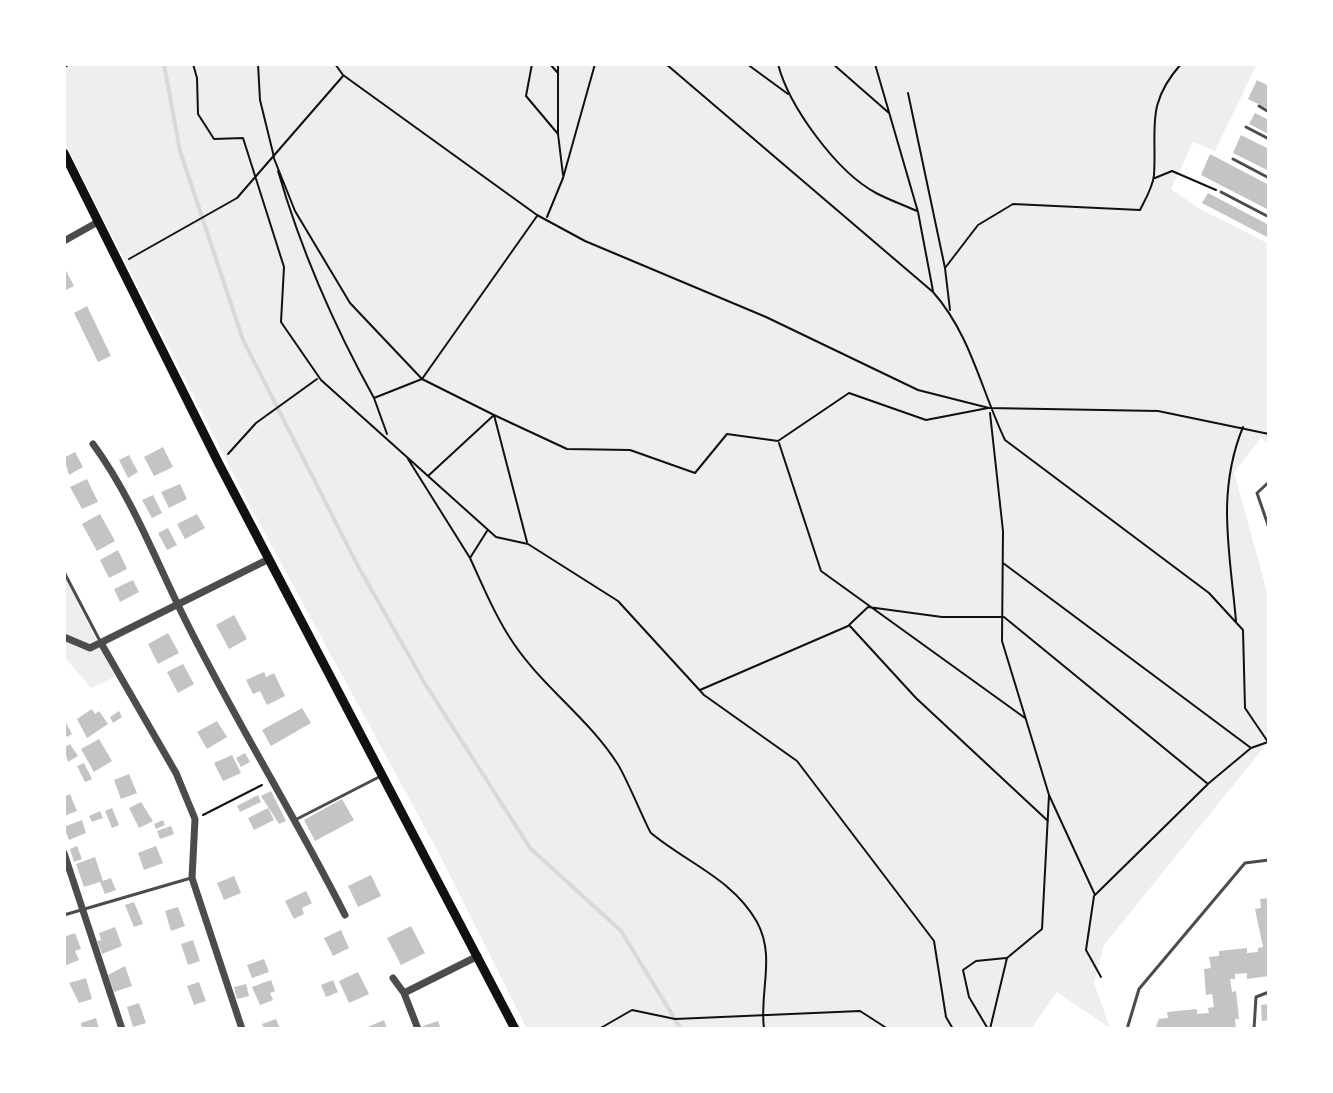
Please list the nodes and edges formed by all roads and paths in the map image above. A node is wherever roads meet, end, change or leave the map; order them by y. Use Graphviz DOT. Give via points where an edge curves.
graph roads {
  1 [pos="69,64"];
  2 [pos="193,64"];
  3 [pos="258,64"];
  4 [pos="335,64"];
  5 [pos="532,64"];
  6 [pos="550,64"];
  7 [pos="558,64"];
  8 [pos="595,64"];
  9 [pos="666,64"];
  10 [pos="747,64"];
  11 [pos="778,64"];
  12 [pos="833,64"];
  13 [pos="875,64"];
  14 [pos="1181,64"];
  15 [pos="64,68"];
  16 [pos="558,73"];
  17 [pos="343,75"];
  18 [pos="908,93"];
  19 [pos="791,96"];
  20 [pos="1259,106"];
  21 [pos="1269,112"];
  22 [pos="891,115"];
  23 [pos="1246,127"];
  24 [pos="558,134"];
  25 [pos="1269,139"];
  26 [pos="64,153"];
  27 [pos="273,156"];
  28 [pos="1233,159"];
  29 [pos="255,177"];
  30 [pos="563,178"];
  31 [pos="1154,178"];
  32 [pos="1269,178"];
  33 [pos="1221,192"];
  34 [pos="918,212"];
  35 [pos="537,215"];
  36 [pos="1269,217"];
  37 [pos="546,218"];
  38 [pos="96,223"];
  39 [pos="64,241"];
  40 [pos="118,264"];
  41 [pos="945,268"];
  42 [pos="933,292"];
  43 [pos="950,311"];
  44 [pos="319,378"];
  45 [pos="422,379"];
  46 [pos="374,398"];
  47 [pos="989,408"];
  48 [pos="494,415"];
  49 [pos="1243,426"];
  50 [pos="1269,434"];
  51 [pos="389,438"];
  52 [pos="778,441"];
  53 [pos="93,444"];
  54 [pos="405,454"];
  55 [pos="219,464"];
  56 [pos="428,476"];
  57 [pos="1269,482"];
  58 [pos="1269,528"];
  59 [pos="488,530"];
  60 [pos="528,544"];
  61 [pos="470,558"];
  62 [pos="269,559"];
  63 [pos="1003,563"];
  64 [pos="64,572"];
  65 [pos="177,603"];
  66 [pos="868,607"];
  67 [pos="1004,617"];
  68 [pos="1236,622"];
  69 [pos="849,625"];
  70 [pos="64,637"];
  71 [pos="101,643"];
  72 [pos="700,690"];
  73 [pos="1026,719"];
  74 [pos="1269,742"];
  75 [pos="1251,748"];
  76 [pos="384,775"];
  77 [pos="271,780"];
  78 [pos="1208,784"];
  79 [pos="1049,795"];
  80 [pos="195,819"];
  81 [pos="297,819"];
  82 [pos="1048,821"];
  83 [pos="64,853"];
  84 [pos="1269,860"];
  85 [pos="192,878"];
  86 [pos="1095,895"];
  87 [pos="80,909"];
  88 [pos="64,915"];
  89 [pos="345,915"];
  90 [pos="478,956"];
  91 [pos="1007,958"];
  92 [pos="1101,977"];
  93 [pos="393,978"];
  94 [pos="1269,992"];
  95 [pos="404,993"];
  96 [pos="762,1016"];
  97 [pos="122,1029"];
  98 [pos="242,1029"];
  99 [pos="418,1029"];
  100 [pos="515,1029"];
  101 [pos="599,1029"];
  102 [pos="764,1029"];
  103 [pos="888,1029"];
  104 [pos="953,1029"];
  105 [pos="989,1029"];
  106 [pos="1127,1029"];
  107 [pos="1254,1029"];
  1 -- 15 [label="path"];
  2 -- 29 [label="path" via="198,114 214,139 243,138"];
  3 -- 27 [label="path"];
  4 -- 17 [label="path"];
  5 -- 24 [label="path" via="526,96"];
  6 -- 16 [label="path"];
  7 -- 16 [label="path"];
  8 -- 30 [label="path"];
  9 -- 42 [label="path"];
  10 -- 19 [label="path"];
  11 -- 19 [label="path"];
  12 -- 22 [label="path"];
  13 -- 22 [label="path"];
  14 -- 31 [label="path" via="1157,97"];
  16 -- 24 [label="path"];
  17 -- 27 [label="path"];
  17 -- 35 [label="path"];
  18 -- 41 [label="path"];
  19 -- 34 [label="path" via="824,146 864,183"];
  20 -- 21 [label="lane"];
  22 -- 34 [label="path"];
  23 -- 25 [label="lane"];
  24 -- 30 [label="path"];
  26 -- 38 [label="main road"];
  27 -- 29 [label="path"];
  27 -- 45 [label="path" via="295,211 350,303"];
  27 -- 46 [label="path" via="297,235"];
  28 -- 32 [label="lane"];
  29 -- 40 [label="path" via="237,198"];
  29 -- 44 [label="path" via="284,267 281,322"];
  30 -- 37 [label="path"];
  31 -- 33 [label="path" via="1172,171"];
  31 -- 41 [label="path" via="1140,210 1013,204 978,225"];
  33 -- 36 [label="lane"];
  34 -- 42 [label="path"];
  35 -- 37 [label="path"];
  35 -- 45 [label="path"];
  37 -- 47 [label="path" via="585,241 766,317 918,390"];
  38 -- 39 [label="street"];
  38 -- 40 [label="main road"];
  40 -- 55 [label="main road"];
  41 -- 43 [label="path"];
  42 -- 43 [label="path"];
  43 -- 47 [label="path" via="966,339"];
  44 -- 51 [label="path"];
  44 -- 55 [label="path" via="270,412"];
  45 -- 46 [label="path"];
  45 -- 48 [label="path"];
  46 -- 51 [label="path"];
  47 -- 49 [label="path" via="1158,411"];
  47 -- 52 [label="path" via="926,420 849,393"];
  47 -- 63 [label="path"];
  47 -- 68 [label="path" via="1005,440 1209,593"];
  48 -- 52 [label="path" via="567,449 630,450 695,473 727,434"];
  48 -- 56 [label="path"];
  48 -- 60 [label="path"];
  49 -- 50 [label="path"];
  49 -- 68 [label="path" via="1231,457 1224,506"];
  51 -- 54 [label="path"];
  52 -- 66 [label="path" via="821,571"];
  53 -- 65 [label="street"];
  54 -- 56 [label="path"];
  54 -- 61 [label="path"];
  55 -- 62 [label="main road"];
  56 -- 59 [label="path"];
  57 -- 58 [label="lane" via="1257,493"];
  59 -- 60 [label="path"];
  59 -- 61 [label="path"];
  60 -- 72 [label="path" via="618,601"];
  61 -- 96 [label="path" via="513,643 551,689 589,723 618,763 639,800 648,831 726,884 756,920 766,944"];
  62 -- 65 [label="street"];
  62 -- 76 [label="main road"];
  63 -- 67 [label="path"];
  63 -- 75 [label="path"];
  64 -- 71 [label="lane"];
  65 -- 71 [label="street"];
  65 -- 77 [label="street"];
  66 -- 67 [label="path" via="942,617"];
  66 -- 69 [label="path"];
  66 -- 73 [label="path"];
  67 -- 73 [label="path" via="1002,641"];
  67 -- 78 [label="path"];
  68 -- 74 [label="path" via="1243,630 1245,708"];
  69 -- 72 [label="path"];
  69 -- 82 [label="path" via="916,698"];
  70 -- 71 [label="street" via="90,648"];
  71 -- 80 [label="street" via="176,773"];
  72 -- 104 [label="path" via="797,761 934,941 946,1017"];
  73 -- 79 [label="path"];
  74 -- 75 [label="path"];
  75 -- 78 [label="path"];
  76 -- 81 [label="lane"];
  76 -- 90 [label="main road"];
  77 -- 80 [label="path"];
  77 -- 81 [label="street"];
  78 -- 86 [label="path"];
  79 -- 82 [label="path"];
  79 -- 86 [label="path"];
  80 -- 85 [label="street"];
  81 -- 89 [label="street"];
  82 -- 91 [label="path" via="1042,929"];
  83 -- 87 [label="street"];
  84 -- 106 [label="lane" via="1245,863 1148,977"];
  85 -- 87 [label="lane"];
  85 -- 98 [label="street"];
  86 -- 92 [label="path" via="1086,950"];
  87 -- 88 [label="lane"];
  87 -- 97 [label="street"];
  90 -- 95 [label="street"];
  90 -- 100 [label="main road"];
  91 -- 105 [label="path"];
  91 -- 105 [label="path" via="976,961 963,970 969,997"];
  93 -- 95 [label="street"];
  94 -- 107 [label="lane" via="1256,997"];
  95 -- 99 [label="street"];
  96 -- 101 [label="path" via="675,1019 632,1010"];
  96 -- 102 [label="path"];
  96 -- 103 [label="path" via="860,1011"];
}
